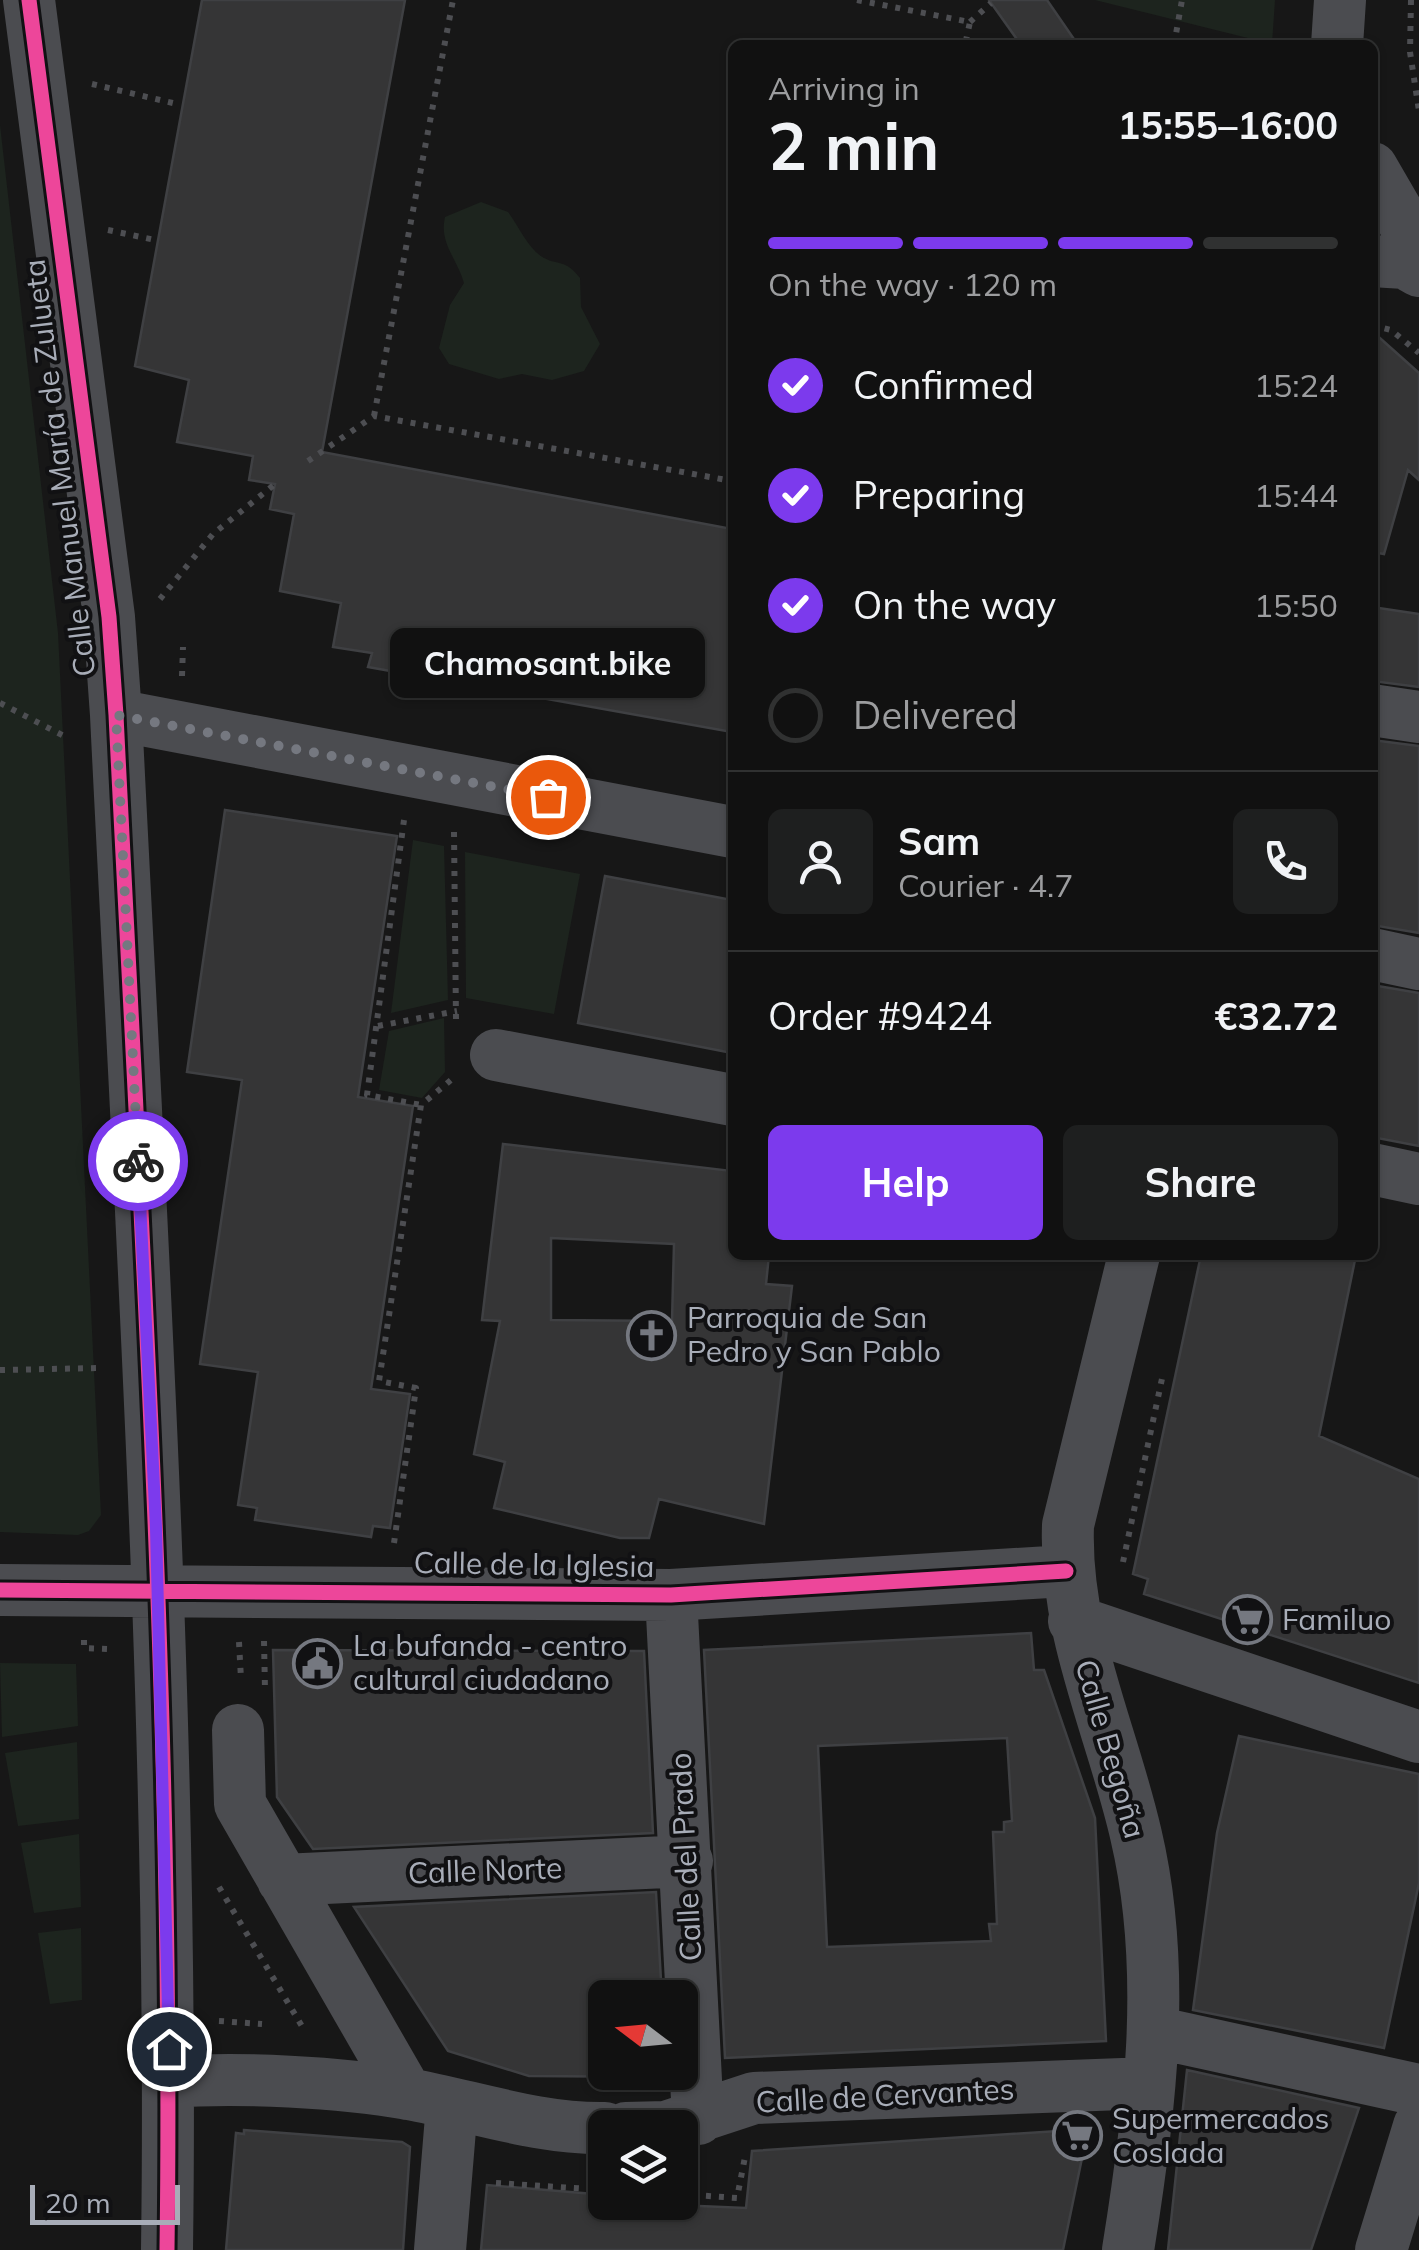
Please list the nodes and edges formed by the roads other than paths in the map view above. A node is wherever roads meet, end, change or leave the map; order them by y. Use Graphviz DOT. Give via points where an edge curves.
graph roads {
  1 [pos="29,0"];
  2 [pos="1340,0"];
  3 [pos="1338,40"];
  4 [pos="1378,178"];
  5 [pos="1419,249"];
  6 [pos="1378,261"];
  7 [pos="1419,270"];
  8 [pos="1378,711"];
  9 [pos="1419,716"];
  10 [pos="95,728"];
  11 [pos="728,831"];
  12 [pos="1378,955"];
  13 [pos="1419,964"];
  14 [pos="469,1052"];
  15 [pos="728,1099"];
  16 [pos="1378,1170"];
  17 [pos="1419,1179"];
  18 [pos="1133,1260"];
  19 [pos="156,1588"];
  20 [pos="0,1590"];
  21 [pos="671,1595"];
  22 [pos="1070,1596"];
  23 [pos="238,1730"];
  24 [pos="1419,1737"];
  25 [pos="687,1862"];
  26 [pos="283,1880"];
  27 [pos="1154,2032"];
  28 [pos="170,2082"];
  29 [pos="1149,2084"];
  30 [pos="1419,2090"];
  31 [pos="430,2099"];
  32 [pos="698,2110"];
  33 [pos="698,2119"];
  34 [pos="1419,2126"];
  35 [pos="588,2128"];
  36 [pos="167,2250"];
  37 [pos="440,2250"];
  38 [pos="1128,2250"];
  39 [pos="1381,2250"];
  1 -- 10 [label="street, Calle Manuel María de Zulueta" via="108,617"];
  2 -- 3 [label="street"];
  4 -- 5 [label="street"];
  6 -- 7 [label="street" via="1406,262"];
  8 -- 9 [label="street"];
  10 -- 11 [label="street"];
  10 -- 19 [label="street, Calle Manuel María de Zulueta"];
  12 -- 13 [label="street"];
  14 -- 15 [label="street"];
  16 -- 17 [label="street"];
  18 -- 22 [label="street, Calle Begoña" via="1068,1525"];
  19 -- 20 [label="street, Calle de la Iglesia" via="83,1594"];
  19 -- 21 [label="street, Calle de la Iglesia"];
  19 -- 28 [label="street, Calle Manuel María de Zulueta"];
  21 -- 22 [label="street, Calle de la Iglesia"];
  21 -- 25 [label="street, Calle del Prado"];
  22 -- 24 [label="street, Calle de la Iglesia"];
  22 -- 27 [label="street, Calle Begoña" via="1137,1836 1151,1931"];
  23 -- 26 [label="street" via="240,1804"];
  25 -- 26 [label="street, Calle Norte"];
  25 -- 32 [label="street, Calle del Prado"];
  26 -- 31 [label="street"];
  27 -- 29 [label="street, Calle Begoña"];
  27 -- 30 [label="street"];
  28 -- 31 [label="street" via="218,2078"];
  28 -- 36 [label="street, Calle Manuel María de Zulueta"];
  29 -- 33 [label="street, Calle de Cervantes" via="754,2098"];
  29 -- 38 [label="street, Calle Begoña"];
  31 -- 35 [label="street"];
  31 -- 37 [label="street"];
  34 -- 39 [label="street"];
}
